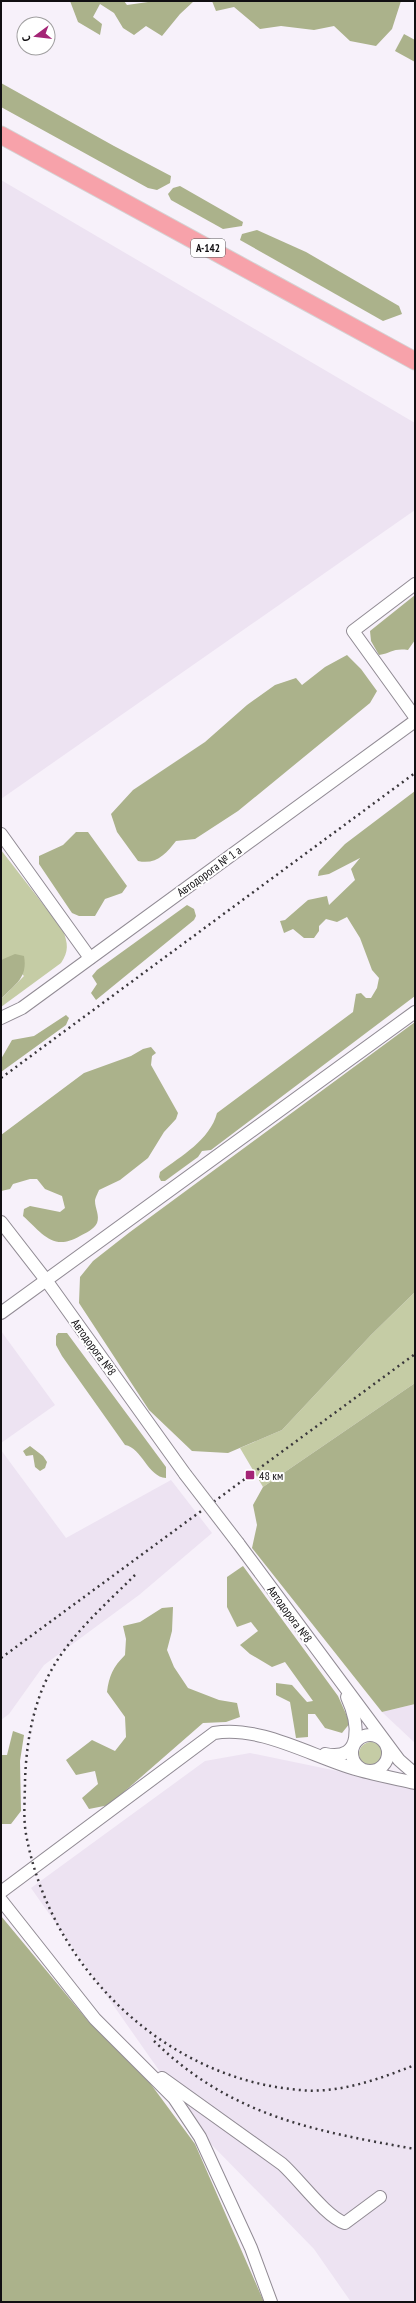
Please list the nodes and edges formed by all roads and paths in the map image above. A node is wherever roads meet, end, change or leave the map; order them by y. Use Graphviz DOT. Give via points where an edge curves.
graph roads {
  1 [pos="1,135"];
  2 [pos="415,361"];
  3 [pos="415,584"];
  4 [pos="415,717"];
  5 [pos="415,721"];
  6 [pos="1,834"];
  7 [pos="90,958"];
  8 [pos="415,1012"];
  9 [pos="1,1018"];
  10 [pos="1,1222"];
  11 [pos="46,1280"];
  12 [pos="1,1313"];
  13 [pos="342,1685"];
  14 [pos="354,1742"];
  15 [pos="386,1742"];
  16 [pos="302,1750"];
  17 [pos="365,1770"];
  18 [pos="415,1774"];
  19 [pos="415,1783"];
  20 [pos="1,1892"];
  21 [pos="1,1900"];
  22 [pos="138,2062"];
  23 [pos="380,2197"];
  24 [pos="271,2302"];
  1 -- 2 [label="highway, А-142"];
  3 -- 4 [label="street" via="353,631"];
  5 -- 7 [label="street, Автодорога № 1 а"];
  6 -- 7 [label="street"];
  7 -- 9 [label="street, Автодорога № 1 а" via="22,1008"];
  8 -- 11 [label="street"];
  10 -- 11 [label="street, Автодорога №8"];
  11 -- 12 [label="street"];
  11 -- 13 [label="street, Автодорога №8, bridge" via="185,1474"];
  13 -- 14 [label="street, Автодорога №8" via="356,1721 357,1733"];
  13 -- 15 [label="street, Автодорога №8"];
  14 -- 15 [label="street" via="370,1734"];
  14 -- 16 [label="street" via="346,1751 337,1755"];
  14 -- 17 [label="street" via="354,1761"];
  15 -- 17 [label="street" via="386,1762 377,1770"];
  15 -- 18 [label="street, Автодорога №8" via="403,1764"];
  16 -- 17 [label="street"];
  16 -- 20 [label="street" via="243,1732 214,1733"];
  17 -- 19 [label="street"];
  21 -- 22 [label="street" via="95,2019"];
  22 -- 23 [label="street" via="282,2164 335,2220 345,2223"];
  22 -- 24 [label="street" via="174,2098 200,2137 251,2248"];
}
